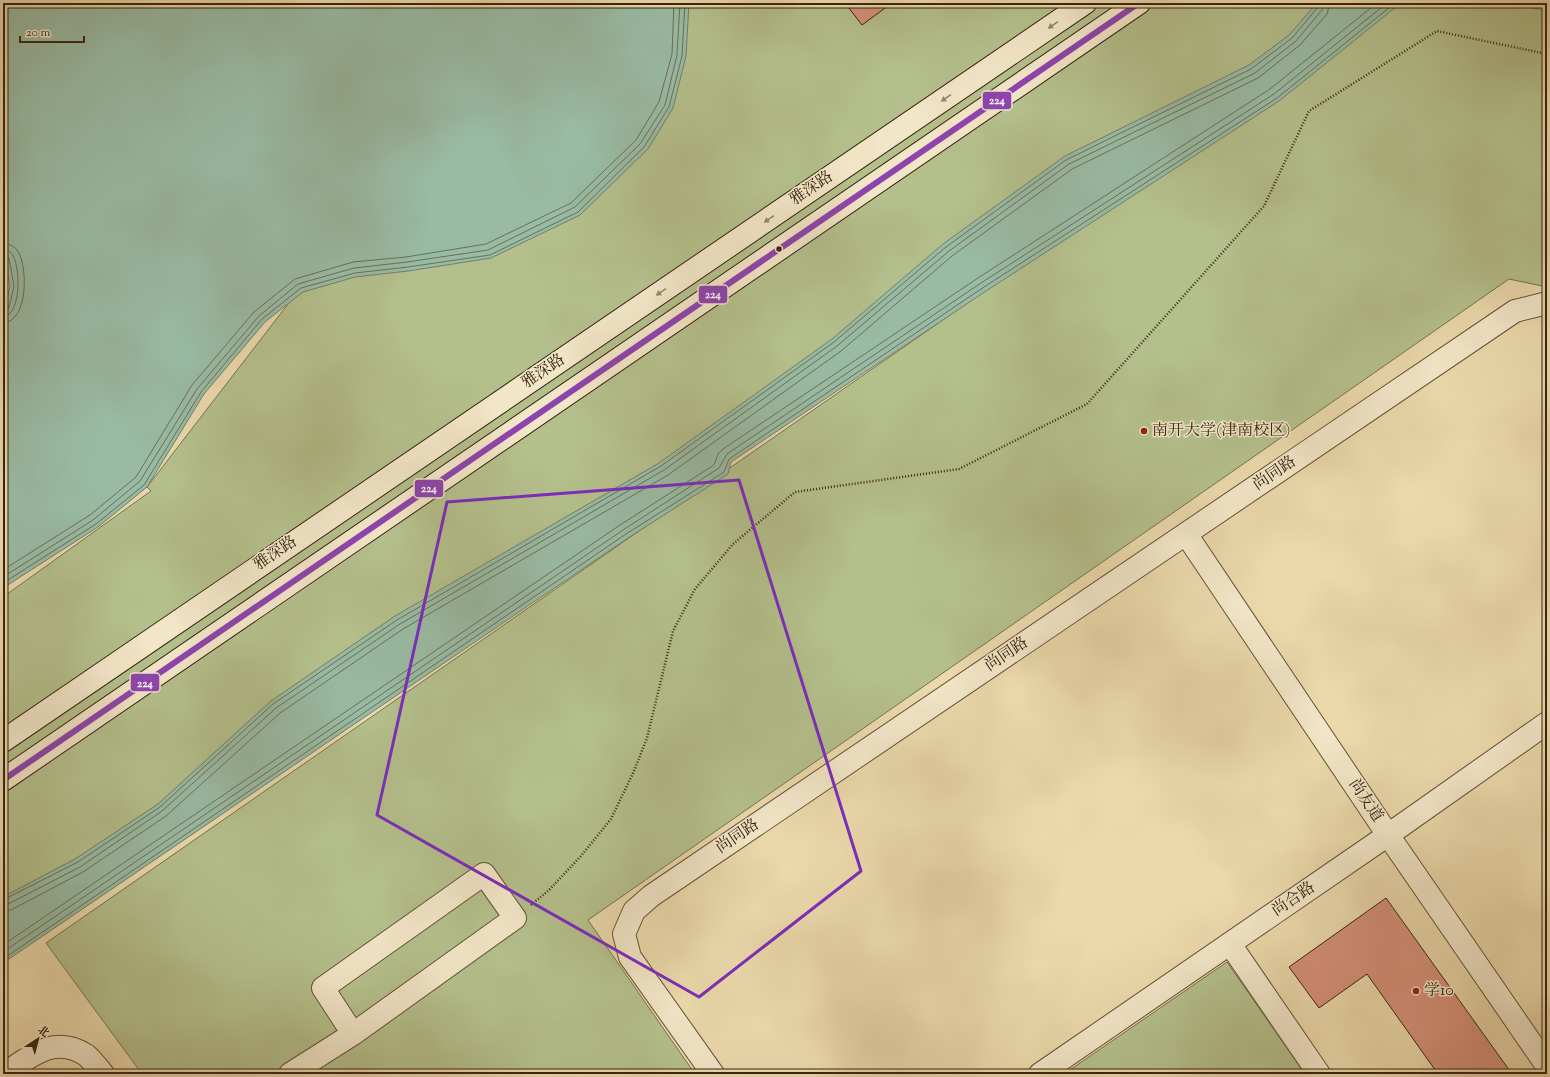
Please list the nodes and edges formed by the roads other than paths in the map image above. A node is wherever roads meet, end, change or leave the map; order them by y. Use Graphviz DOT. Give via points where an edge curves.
graph roads {
  1 [pos="1085,3"];
  2 [pos="1139,3"];
  3 [pos="1546,303"];
  4 [pos="1186,534"];
  5 [pos="1547,723"];
  6 [pos="3,740"];
  7 [pos="3,780"];
  8 [pos="1388,835"];
  9 [pos="1230,944"];
  10 [pos="353,1034"];
  11 [pos="1547,1066"];
  12 [pos="4,1074"];
  13 [pos="103,1074"];
  14 [pos="290,1074"];
  15 [pos="713,1074"];
  16 [pos="1040,1074"];
  17 [pos="1319,1074"];
  1 -- 6 [label="street, 雅深路, one-way"];
  2 -- 7 [label="street, 雅深路"];
  3 -- 4 [label="street, 尚同路" via="1515,311"];
  4 -- 8 [label="street, 尚友道"];
  4 -- 15 [label="street, 尚同路" via="651,896 634,911 624,934 630,957"];
  5 -- 8 [label="street, 尚合路"];
  8 -- 9 [label="street, 尚合路"];
  8 -- 11 [label="street, 尚友道"];
  9 -- 16 [label="street, 尚合路"];
  9 -- 17 [label="street"];
  10 -- 10 [label="street" via="323,988 484,874 515,918"];
  10 -- 14 [label="street"];
  12 -- 13 [label="street" via="41,1050 63,1046 86,1056"];
}
